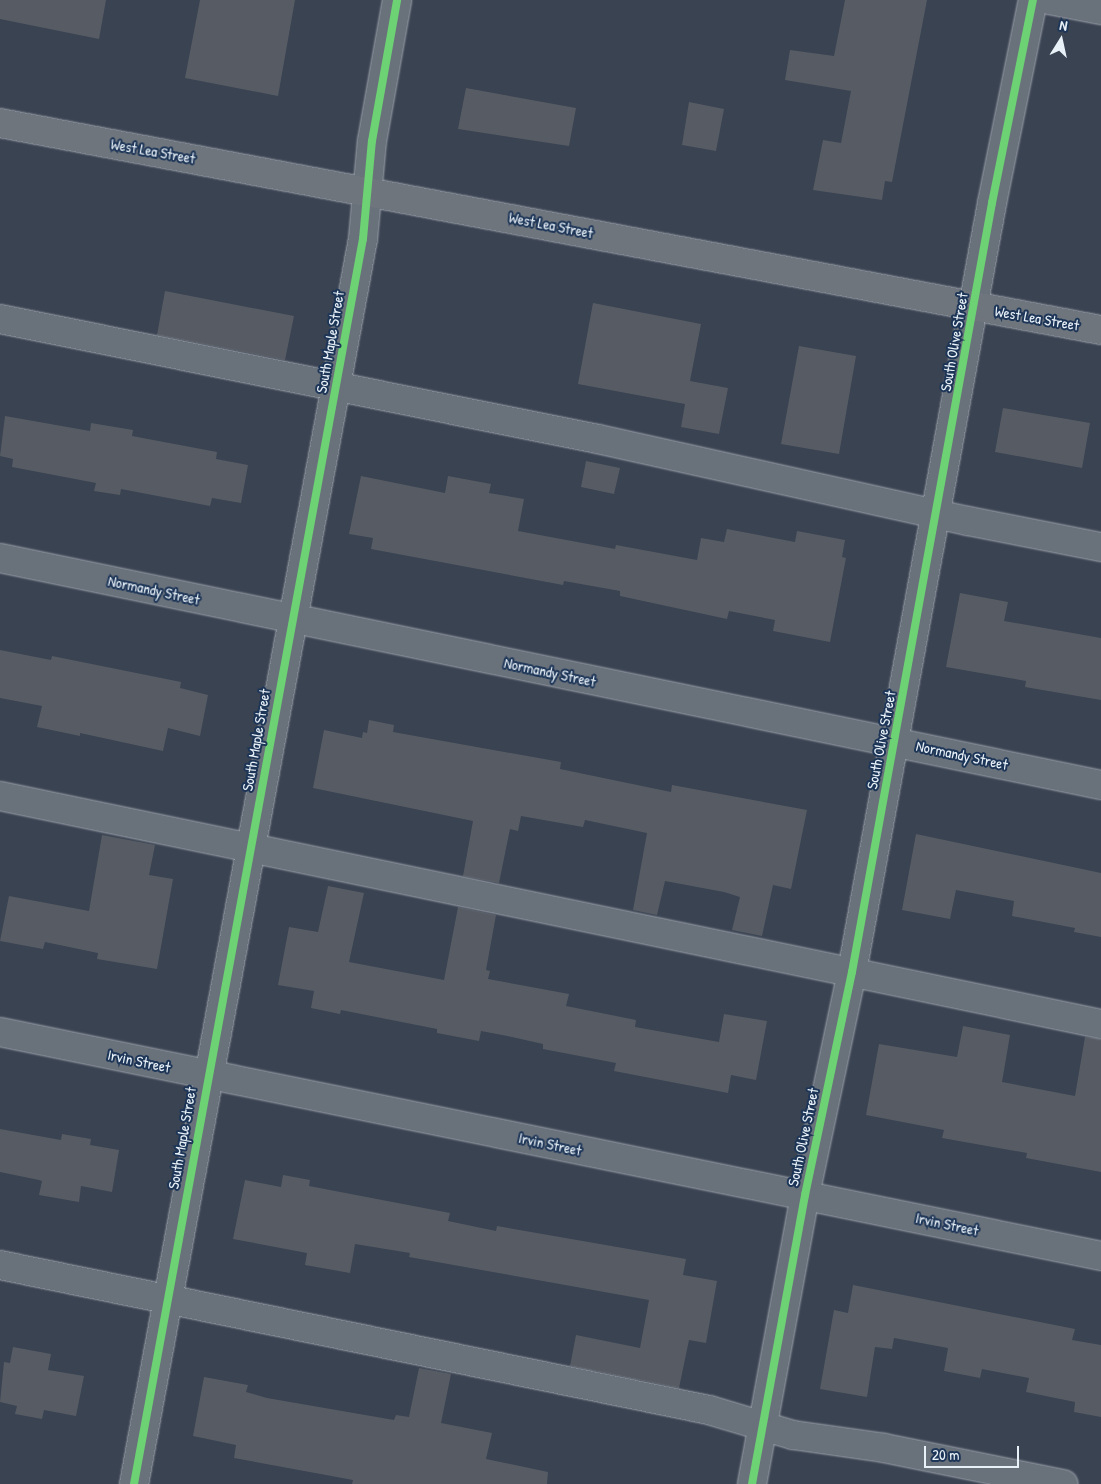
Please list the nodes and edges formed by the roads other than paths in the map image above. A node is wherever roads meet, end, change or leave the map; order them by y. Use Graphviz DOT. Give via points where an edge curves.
graph roads {
  1 [pos="397,0"];
  2 [pos="1033,0"];
  3 [pos="1049,0"];
  4 [pos="1101,10"];
  5 [pos="0,123"];
  6 [pos="368,190"];
  7 [pos="974,306"];
  8 [pos="0,319"];
  9 [pos="1101,330"];
  10 [pos="336,388"];
  11 [pos="937,513"];
  12 [pos="1101,546"];
  13 [pos="0,558"];
  14 [pos="292,618"];
  15 [pos="895,741"];
  16 [pos="1101,785"];
  17 [pos="0,796"];
  18 [pos="250,848"];
  19 [pos="852,972"];
  20 [pos="1101,1024"];
  21 [pos="0,1032"];
  22 [pos="207,1075"];
  23 [pos="805,1195"];
  24 [pos="1101,1256"];
  25 [pos="0,1265"];
  26 [pos="167,1301"];
  27 [pos="763,1427"];
  28 [pos="134,1484"];
  29 [pos="752,1484"];
  30 [pos="1062,1484"];
  1 -- 6 [label="street, South Maple Street" via="372,141"];
  2 -- 7 [label="street, South Olive Street"];
  3 -- 4 [label="street"];
  5 -- 6 [label="main road, West Lea Street"];
  6 -- 7 [label="main road, West Lea Street"];
  6 -- 10 [label="street, South Maple Street" via="363,239"];
  7 -- 9 [label="main road, West Lea Street"];
  7 -- 11 [label="street, South Olive Street"];
  8 -- 10 [label="street"];
  10 -- 11 [label="street" via="598,439"];
  10 -- 14 [label="street, South Maple Street"];
  11 -- 12 [label="street"];
  11 -- 15 [label="street, South Olive Street"];
  13 -- 14 [label="street, Normandy Street"];
  14 -- 15 [label="street, Normandy Street"];
  14 -- 18 [label="street, South Maple Street"];
  15 -- 16 [label="street, Normandy Street"];
  15 -- 19 [label="street, South Olive Street"];
  17 -- 18 [label="street"];
  18 -- 19 [label="street"];
  18 -- 22 [label="street, South Maple Street"];
  19 -- 20 [label="street"];
  19 -- 23 [label="street, South Olive Street"];
  21 -- 22 [label="street, Irvin Street"];
  22 -- 23 [label="street, Irvin Street"];
  22 -- 26 [label="street, South Maple Street"];
  23 -- 24 [label="street, Irvin Street"];
  23 -- 27 [label="street, South Olive Street"];
  25 -- 26 [label="street"];
  26 -- 27 [label="street" via="709,1410"];
  26 -- 28 [label="street, South Maple Street"];
  27 -- 29 [label="street, South Olive Street"];
  27 -- 30 [label="street"];
}
